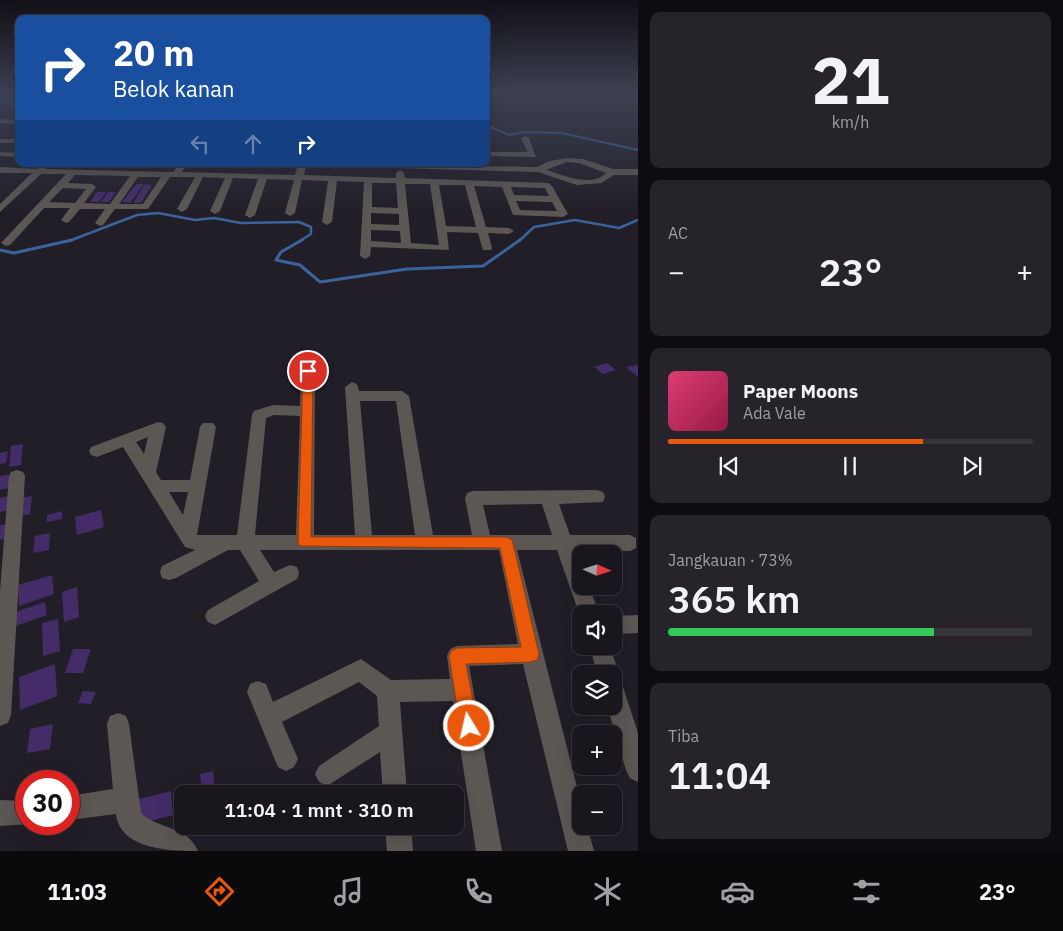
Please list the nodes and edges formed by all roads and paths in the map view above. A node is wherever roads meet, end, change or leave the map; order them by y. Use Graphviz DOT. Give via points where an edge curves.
graph roads {
  1 [pos="15,134"];
  2 [pos="526,138"];
  3 [pos="3,141"];
  4 [pos="490,153"];
  5 [pos="0,154"];
  6 [pos="15,155"];
  7 [pos="44,167"];
  8 [pos="180,167"];
  9 [pos="301,167"];
  10 [pos="400,167"];
  11 [pos="456,167"];
  12 [pos="539,170"];
  13 [pos="1,171"];
  14 [pos="40,172"];
  15 [pos="73,172"];
  16 [pos="612,172"];
  17 [pos="638,172"];
  18 [pos="136,174"];
  19 [pos="171,175"];
  20 [pos="200,175"];
  21 [pos="230,176"];
  22 [pos="263,177"];
  23 [pos="298,178"];
  24 [pos="333,179"];
  25 [pos="368,180"];
  26 [pos="401,181"];
  27 [pos="434,182"];
  28 [pos="469,183"];
  29 [pos="505,184"];
  30 [pos="61,185"];
  31 [pos="510,198"];
  32 [pos="555,199"];
  33 [pos="42,205"];
  34 [pos="78,206"];
  35 [pos="112,206"];
  36 [pos="0,209"];
  37 [pos="182,209"];
  38 [pos="366,210"];
  39 [pos="214,211"];
  40 [pos="403,211"];
  41 [pos="290,213"];
  42 [pos="250,215"];
  43 [pos="66,220"];
  44 [pos="327,222"];
  45 [pos="100,223"];
  46 [pos="366,226"];
  47 [pos="404,228"];
  48 [pos="442,229"];
  49 [pos="482,230"];
  50 [pos="510,231"];
  51 [pos="6,243"];
  52 [pos="365,244"];
  53 [pos="406,246"];
  54 [pos="487,248"];
  55 [pos="365,256"];
  56 [pos="308,371"];
  57 [pos="307,411"];
  58 [pos="208,428"];
  59 [pos="127,440"];
  60 [pos="97,451"];
  61 [pos="16,476"];
  62 [pos="152,479"];
  63 [pos="197,486"];
  64 [pos="597,497"];
  65 [pos="548,498"];
  66 [pos="188,537"];
  67 [pos="225,542"];
  68 [pos="246,542"];
  69 [pos="304,542"];
  70 [pos="364,542"];
  71 [pos="424,542"];
  72 [pos="483,543"];
  73 [pos="506,543"];
  74 [pos="564,543"];
  75 [pos="630,543"];
  76 [pos="169,572"];
  77 [pos="290,573"];
  78 [pos="271,584"];
  79 [pos="586,605"];
  80 [pos="215,616"];
  81 [pos="638,624"];
  82 [pos="622,625"];
  83 [pos="531,654"];
  84 [pos="463,690"];
  85 [pos="388,691"];
  86 [pos="258,692"];
  87 [pos="0,715"];
  88 [pos="621,715"];
  89 [pos="268,716"];
  90 [pos="118,724"];
  91 [pos="390,732"];
  92 [pos="286,759"];
  93 [pos="638,770"];
  94 [pos="327,774"];
  95 [pos="394,785"];
  96 [pos="126,800"];
  97 [pos="80,806"];
  98 [pos="0,813"];
  99 [pos="15,813"];
  100 [pos="399,835"];
  101 [pos="185,851"];
  102 [pos="400,851"];
  103 [pos="489,851"];
  104 [pos="581,851"];
  1 -- 3 [label="street"];
  2 -- 4 [label="street" via="534,155 505,151"];
  5 -- 6 [label="street"];
  7 -- 14 [label="street"];
  8 -- 19 [label="street"];
  9 -- 23 [label="street"];
  10 -- 26 [label="street"];
  11 -- 12 [label="street"];
  12 -- 16 [label="street" via="567,160"];
  12 -- 16 [label="street" via="577,182 598,181"];
  13 -- 14 [label="street"];
  14 -- 15 [label="street"];
  14 -- 36 [label="street"];
  15 -- 18 [label="street"];
  15 -- 30 [label="street"];
  16 -- 17 [label="street"];
  18 -- 19 [label="street"];
  18 -- 35 [label="street"];
  19 -- 20 [label="street"];
  19 -- 35 [label="street" via="147,206"];
  20 -- 21 [label="street"];
  20 -- 37 [label="street"];
  21 -- 22 [label="street"];
  21 -- 39 [label="street"];
  22 -- 23 [label="street"];
  22 -- 42 [label="street"];
  23 -- 24 [label="street"];
  23 -- 41 [label="street"];
  24 -- 25 [label="street"];
  24 -- 44 [label="street"];
  25 -- 26 [label="street"];
  25 -- 38 [label="street"];
  26 -- 27 [label="street"];
  26 -- 40 [label="street"];
  27 -- 28 [label="street"];
  27 -- 48 [label="street"];
  28 -- 29 [label="street"];
  28 -- 49 [label="street"];
  29 -- 31 [label="street"];
  29 -- 32 [label="street" via="548,186"];
  30 -- 33 [label="street"];
  30 -- 34 [label="street" via="92,187"];
  31 -- 32 [label="street"];
  31 -- 32 [label="street" via="516,213 563,214"];
  33 -- 34 [label="street"];
  33 -- 51 [label="street"];
  34 -- 35 [label="street"];
  34 -- 43 [label="street"];
  35 -- 45 [label="street"];
  38 -- 40 [label="street"];
  38 -- 46 [label="street"];
  40 -- 47 [label="street"];
  46 -- 47 [label="street"];
  46 -- 52 [label="street"];
  47 -- 53 [label="street"];
  48 -- 49 [label="street"];
  48 -- 53 [label="street" via="445,248"];
  49 -- 50 [label="street"];
  49 -- 54 [label="street"];
  52 -- 53 [label="street"];
  52 -- 55 [label="street"];
  56 -- 57 [label="street"];
  57 -- 68 [label="street" via="273,410 259,415"];
  57 -- 69 [label="street"];
  58 -- 63 [label="street"];
  59 -- 60 [label="street"];
  59 -- 62 [label="street"];
  59 -- 62 [label="street" via="158,426"];
  61 -- 87 [label="street"];
  62 -- 63 [label="street"];
  62 -- 66 [label="street"];
  63 -- 66 [label="street"];
  64 -- 65 [label="street"];
  65 -- 72 [label="street" via="472,498"];
  65 -- 74 [label="street"];
  66 -- 67 [label="street" via="191,542"];
  67 -- 68 [label="street"];
  67 -- 76 [label="street"];
  68 -- 69 [label="street"];
  68 -- 78 [label="street"];
  69 -- 70 [label="street"];
  70 -- 71 [label="street"];
  70 -- 71 [label="street" via="353,391 402,396"];
  71 -- 72 [label="street"];
  72 -- 73 [label="street"];
  73 -- 74 [label="street"];
  73 -- 83 [label="street"];
  74 -- 75 [label="street"];
  74 -- 79 [label="street"];
  77 -- 78 [label="street"];
  78 -- 80 [label="street"];
  81 -- 82 [label="street"];
  83 -- 84 [label="street" via="457,656"];
  83 -- 104 [label="street"];
  84 -- 85 [label="street"];
  84 -- 103 [label="street"];
  85 -- 89 [label="street" via="361,670"];
  85 -- 91 [label="street"];
  86 -- 89 [label="street"];
  88 -- 93 [label="street"];
  89 -- 92 [label="street"];
  90 -- 96 [label="street"];
  91 -- 94 [label="street"];
  91 -- 95 [label="street"];
  96 -- 97 [label="street"];
  96 -- 101 [label="street" via="129,819 137,829 174,840"];
  98 -- 99 [label="street"];
  100 -- 102 [label="street"];
}
